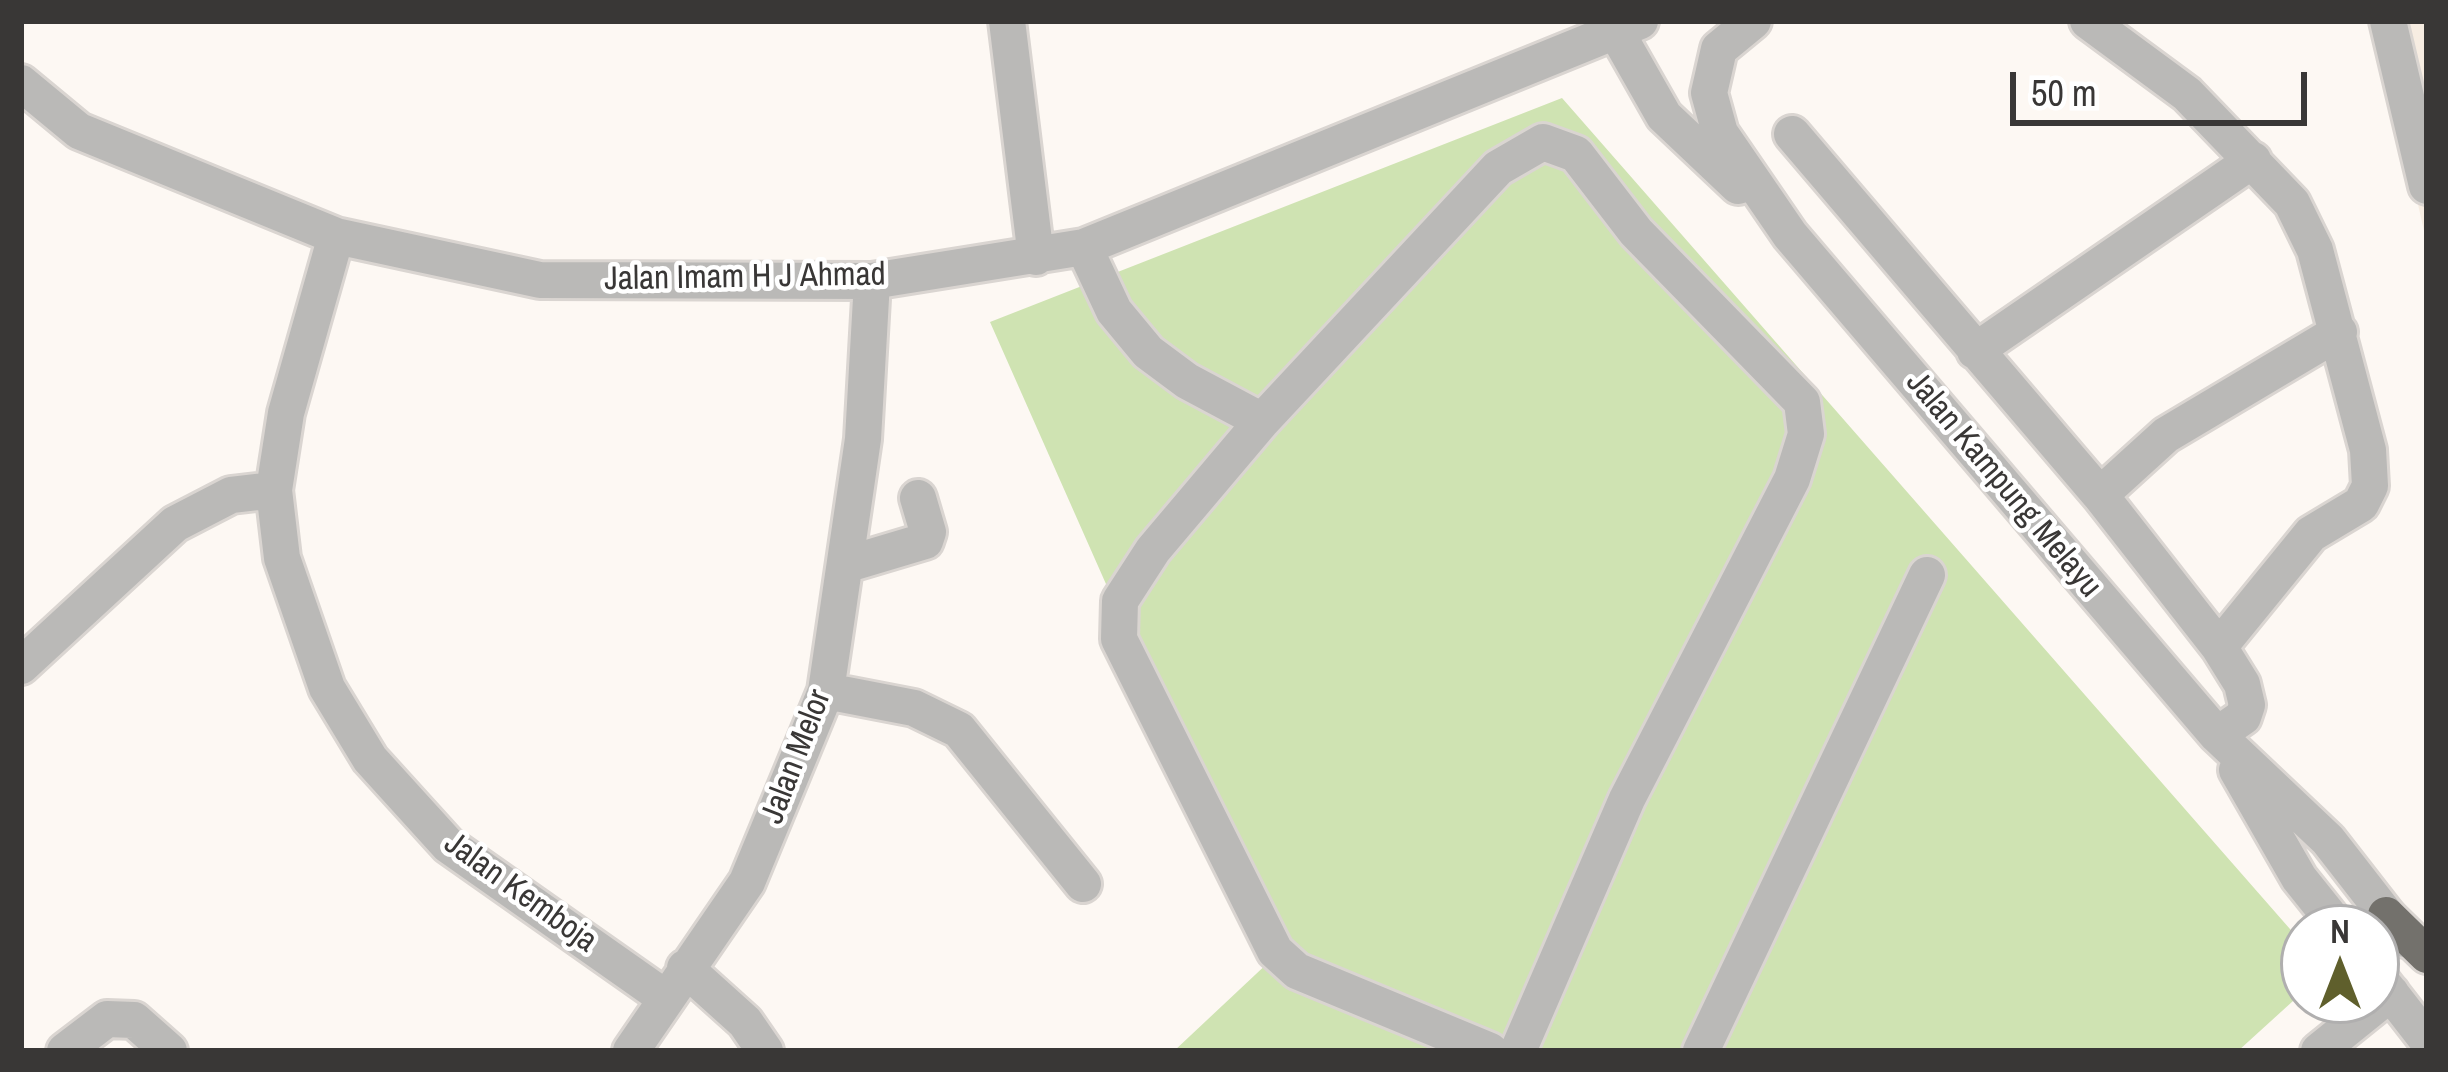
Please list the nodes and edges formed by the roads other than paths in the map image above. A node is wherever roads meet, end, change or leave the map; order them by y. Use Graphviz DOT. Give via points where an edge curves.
graph roads {
  1 [pos="1006,21"];
  2 [pos="1753,21"];
  3 [pos="2088,21"];
  4 [pos="2388,21"];
  5 [pos="1621,25"];
  6 [pos="21,82"];
  7 [pos="1792,134"];
  8 [pos="2253,160"];
  9 [pos="2427,186"];
  10 [pos="1790,235"];
  11 [pos="336,236"];
  12 [pos="1084,247"];
  13 [pos="1036,257"];
  14 [pos="872,281"];
  15 [pos="2339,332"];
  16 [pos="1975,351"];
  17 [pos="1262,421"];
  18 [pos="274,490"];
  19 [pos="2100,495"];
  20 [pos="918,498"];
  21 [pos="848,564"];
  22 [pos="1927,575"];
  23 [pos="2218,647"];
  24 [pos="21,666"];
  25 [pos="826,691"];
  26 [pos="2217,736"];
  27 [pos="1084,884"];
  28 [pos="2320,904"];
  29 [pos="2377,904"];
  30 [pos="2400,929"];
  31 [pos="2400,933"];
  32 [pos="2427,955"];
  33 [pos="2427,968"];
  34 [pos="674,982"];
  35 [pos="2400,1004"];
  36 [pos="2344,1024"];
  37 [pos="2427,1040"];
  38 [pos="65,1051"];
  39 [pos="169,1051"];
  40 [pos="631,1051"];
  41 [pos="765,1051"];
  42 [pos="1490,1051"];
  43 [pos="1518,1051"];
  44 [pos="1701,1051"];
  45 [pos="2318,1051"];
  1 -- 13 [label="street"];
  2 -- 10 [label="street" via="1719,49 1709,93 1720,134"];
  3 -- 8 [label="street" via="2187,94"];
  4 -- 9 [label="street"];
  5 -- 10 [label="street" via="1664,116"];
  5 -- 12 [label="street, Jalan Imam H J Ahmad"];
  6 -- 11 [label="street, Jalan Imam H J Ahmad" via="79,131"];
  7 -- 16 [label="street"];
  8 -- 15 [label="street" via="2299,218"];
  8 -- 16 [label="street"];
  10 -- 26 [label="street, Jalan Kampung Melayu"];
  11 -- 14 [label="street, Jalan Imam H J Ahmad" via="540,280"];
  11 -- 18 [label="street, Jalan Kemboja" via="286,413"];
  12 -- 13 [label="street, Jalan Imam H J Ahmad"];
  12 -- 17 [label="street" via="1114,310 1148,352"];
  13 -- 14 [label="street, Jalan Imam H J Ahmad"];
  14 -- 21 [label="street, Jalan Melor"];
  15 -- 19 [label="street" via="2166,435"];
  15 -- 23 [label="street" via="2370,486 2361,504 2311,533"];
  16 -- 19 [label="street"];
  17 -- 42 [label="street" via="1142,567 1120,601 1119,639 1275,951 1297,971"];
  17 -- 43 [label="street" via="1498,168 1543,142 1576,154 1636,232 1802,402 1805,434 1792,478 1627,799"];
  18 -- 24 [label="street" via="231,495 176,524"];
  18 -- 34 [label="street, Jalan Kemboja" via="282,558 327,688 370,759 448,845"];
  19 -- 23 [label="street"];
  20 -- 21 [label="street" via="925,541"];
  21 -- 25 [label="street, Jalan Melor"];
  22 -- 44 [label="street"];
  23 -- 26 [label="street" via="2247,705"];
  25 -- 27 [label="street" via="914,708 958,730"];
  25 -- 34 [label="street, Jalan Melor" via="747,882"];
  26 -- 28 [label="street, Jalan Kampung Melayu"];
  26 -- 29 [label="street, Jalan Kampung Melayu" via="2328,840"];
  30 -- 32 [label="highway"];
  31 -- 33 [label="street, Jalan Kampung Melayu"];
  34 -- 40 [label="street, Jalan Melor"];
  34 -- 41 [label="street, Jalan Kemboja" via="745,1022"];
  35 -- 37 [label="street"];
  36 -- 45 [label="street"];
  38 -- 39 [label="street" via="107,1019 134,1020"];
}
